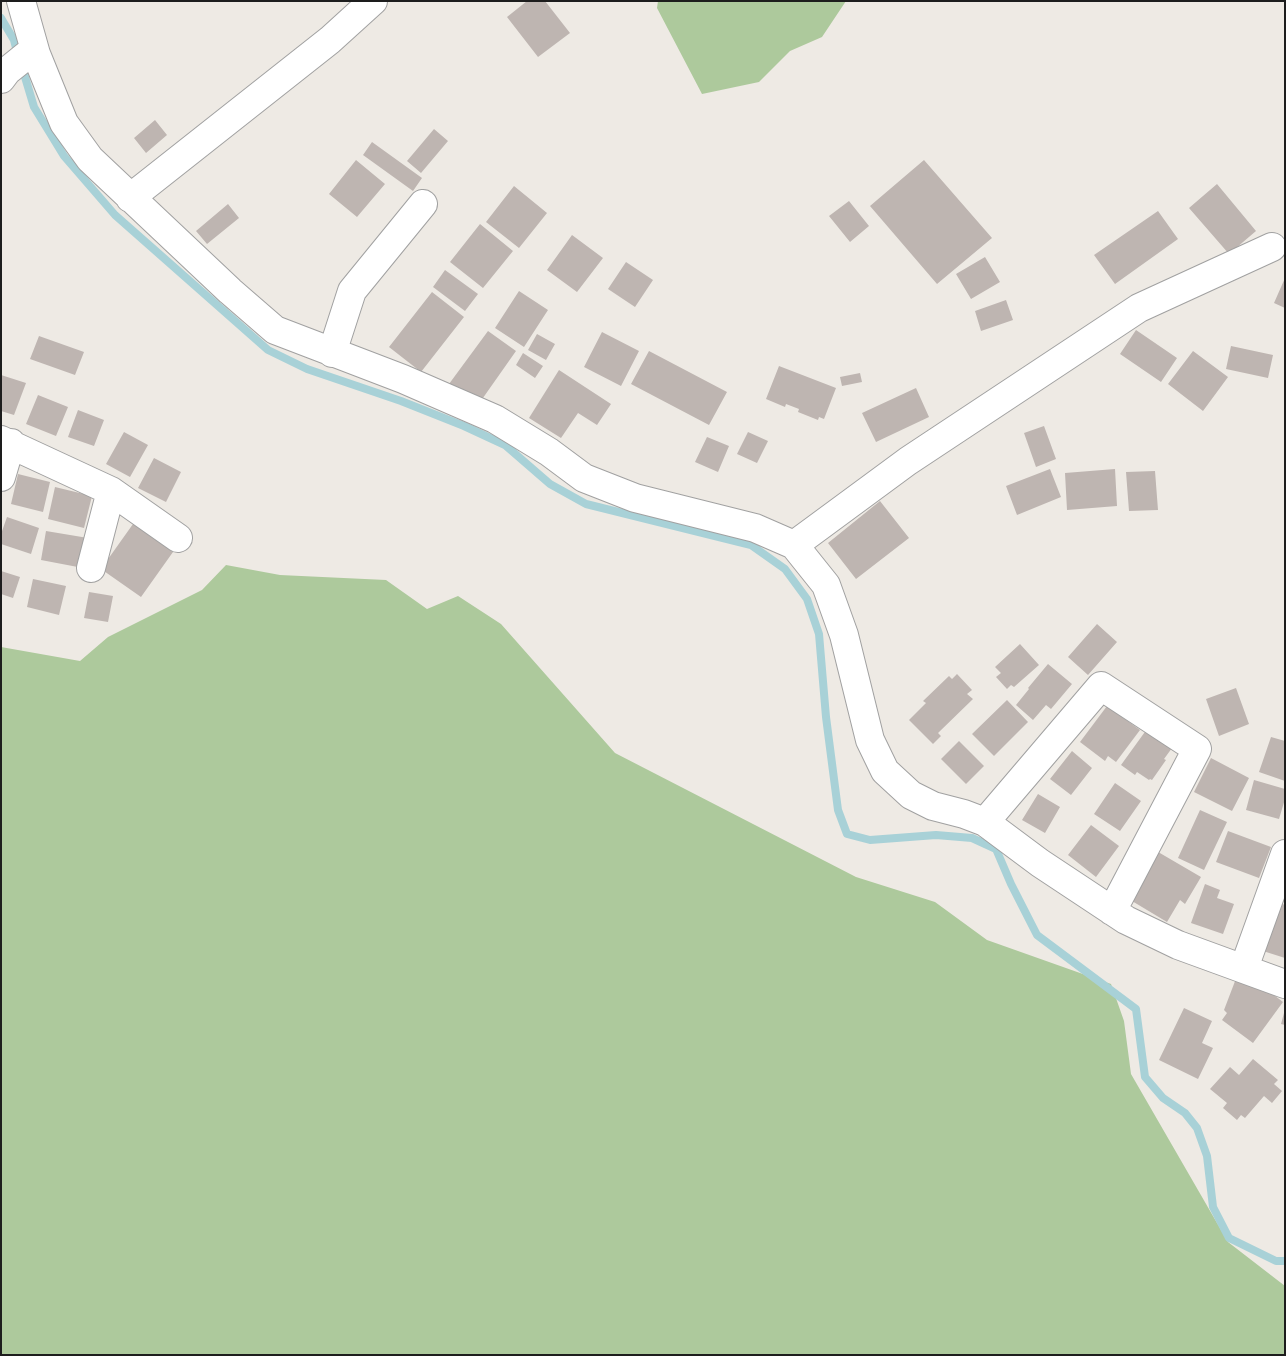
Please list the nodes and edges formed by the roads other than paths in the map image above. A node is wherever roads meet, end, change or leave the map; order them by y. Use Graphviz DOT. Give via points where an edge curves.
graph roads {
  1 [pos="21,1"];
  2 [pos="373,1"];
  3 [pos="18,65"];
  4 [pos="130,198"];
  5 [pos="423,204"];
  6 [pos="1272,247"];
  7 [pos="332,353"];
  8 [pos="6,441"];
  9 [pos="1,477"];
  10 [pos="111,491"];
  11 [pos="178,538"];
  12 [pos="794,545"];
  13 [pos="91,568"];
  14 [pos="985,822"];
  15 [pos="1285,854"];
  16 [pos="1112,911"];
  17 [pos="1244,968"];
  18 [pos="1285,984"];
  1 -- 3 [label="street"];
  2 -- 4 [label="street" via="330,40"];
  3 -- 4 [label="street" via="90,159"];
  4 -- 7 [label="street" via="275,330"];
  5 -- 7 [label="street" via="352,291"];
  6 -- 12 [label="street" via="1138,308 908,461"];
  7 -- 12 [label="street" via="403,379 494,419 549,452 584,478 635,498 755,528"];
  8 -- 9 [label="street"];
  8 -- 10 [label="street"];
  10 -- 11 [label="street"];
  10 -- 13 [label="street"];
  12 -- 14 [label="street" via="826,585 844,635 870,740 885,772 911,795 933,806"];
  14 -- 16 [label="street"];
  14 -- 16 [label="street" via="1102,686 1197,749"];
  15 -- 17 [label="street"];
  16 -- 17 [label="street" via="1178,944"];
  17 -- 18 [label="street"];
}
